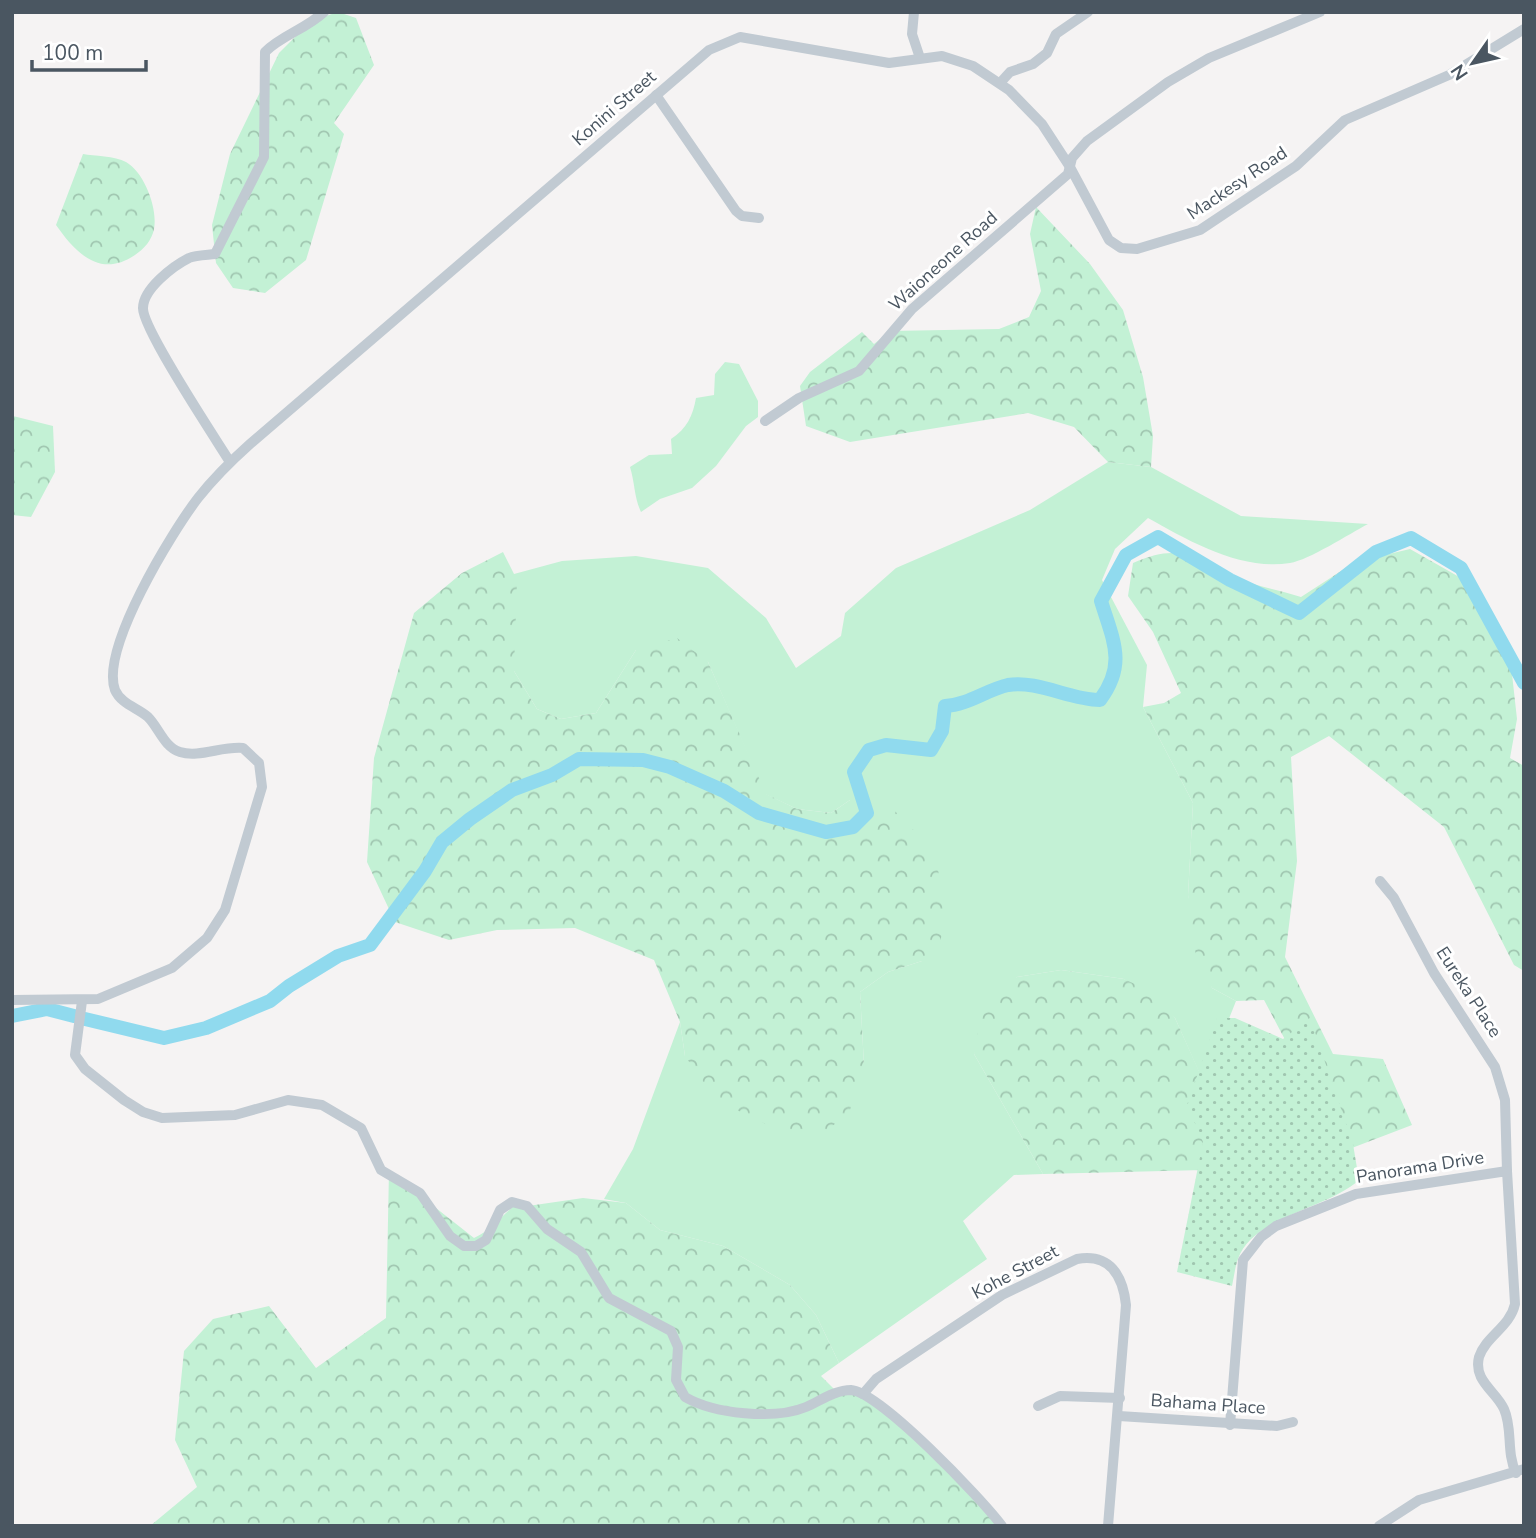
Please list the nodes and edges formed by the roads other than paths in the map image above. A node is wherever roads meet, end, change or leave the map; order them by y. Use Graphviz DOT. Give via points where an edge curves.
graph roads {
  1 [pos="324,12"];
  2 [pos="914,12"];
  3 [pos="1088,12"];
  4 [pos="1320,12"];
  5 [pos="1524,29"];
  6 [pos="920,58"];
  7 [pos="1000,83"];
  8 [pos="656,95"];
  9 [pos="1070,167"];
  10 [pos="759,218"];
  11 [pos="765,421"];
  12 [pos="230,462"];
  13 [pos="1380,881"];
  14 [pos="12,1000"];
  15 [pos="82,1001"];
  16 [pos="1507,1171"];
  17 [pos="863,1394"];
  18 [pos="1120,1398"];
  19 [pos="1038,1406"];
  20 [pos="1119,1416"];
  21 [pos="1293,1422"];
  22 [pos="1230,1424"];
  23 [pos="1520,1471"];
  24 [pos="1003,1526"];
  25 [pos="1108,1526"];
  26 [pos="1379,1526"];
  1 -- 12 [label="street" via="265,52 264,157 215,254 190,257 145,297 145,320"];
  2 -- 6 [label="street" via="912,34"];
  3 -- 7 [label="street" via="1056,34 1047,53 1010,72"];
  4 -- 9 [label="street" via="1209,58 1168,82 1087,141"];
  5 -- 9 [label="street, Mackesy Road" via="1449,75 1345,120 1296,166 1181,238 1137,249 1115,245 1101,229"];
  6 -- 7 [label="street, Konini Street" via="964,62"];
  6 -- 8 [label="street, Konini Street" via="889,63 740,37 709,50"];
  7 -- 9 [label="street, Konini Street" via="1042,124"];
  8 -- 10 [label="street" via="736,211"];
  8 -- 12 [label="street, Konini Street"];
  9 -- 11 [label="street, Waioneone Road" via="1068,174 912,309 859,371 799,398"];
  12 -- 15 [label="street, Konini Street" via="189,511 144,587 123,631 113,677 120,698 148,717 177,751 188,754 232,747 254,755 262,775 256,808 225,910 207,938 172,968 98,999"];
  13 -- 16 [label="street, Eureka Place" via="1496,1067 1505,1100"];
  14 -- 15 [label="street"];
  15 -- 17 [label="street" via="75,1055 85,1069 143,1112 169,1118 235,1115 288,1100 322,1105 361,1128 381,1170 420,1193 450,1236 464,1246 476,1247 486,1240 507,1204 527,1206 547,1229 587,1258 604,1293 671,1331 678,1347 676,1380 690,1400 773,1414 805,1408 846,1391"];
  16 -- 22 [label="street, Panorama Drive" via="1356,1194 1276,1226 1261,1237 1243,1260"];
  16 -- 23 [label="street, Panorama Drive" via="1515,1304 1507,1322 1481,1353 1478,1369 1504,1409 1509,1454"];
  17 -- 18 [label="street, Kohe Street" via="876,1379 1002,1294 1087,1257 1113,1267 1123,1283 1126,1305"];
  17 -- 24 [label="street" via="956,1472"];
  18 -- 19 [label="street" via="1060,1396"];
  18 -- 20 [label="street, Kohe Street"];
  20 -- 22 [label="street, Bahama Place"];
  20 -- 25 [label="street, Kohe Street"];
  21 -- 22 [label="street, Bahama Place"];
  23 -- 26 [label="street" via="1419,1500"];
}
